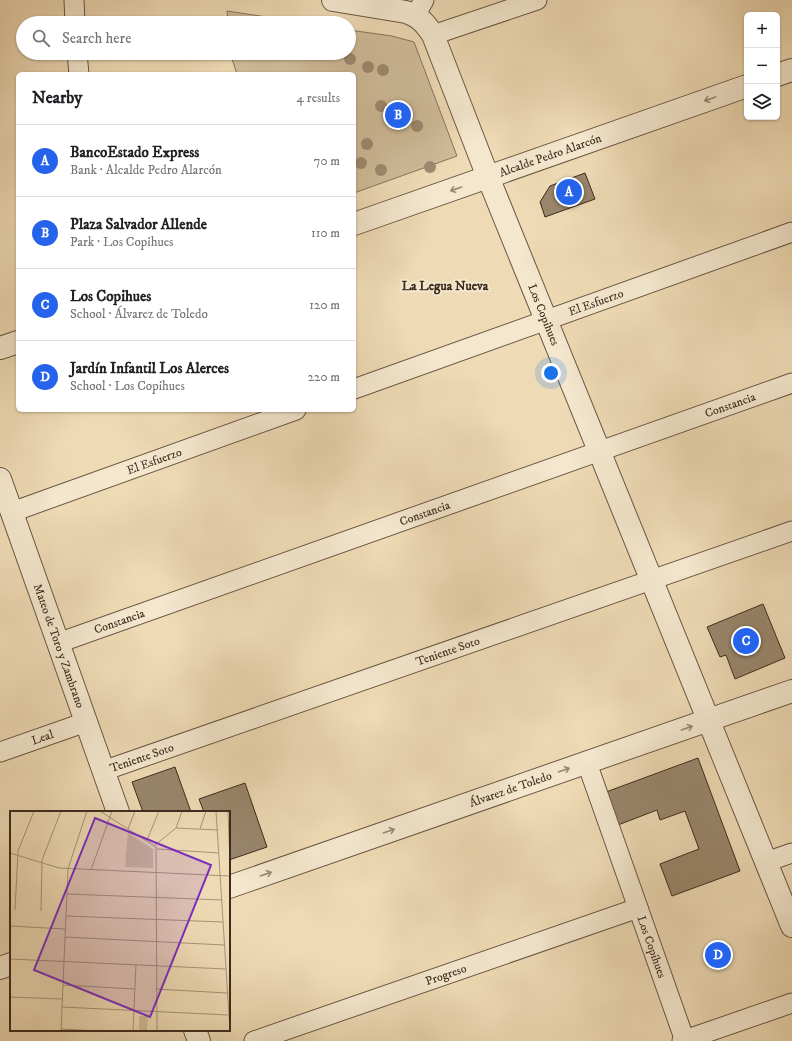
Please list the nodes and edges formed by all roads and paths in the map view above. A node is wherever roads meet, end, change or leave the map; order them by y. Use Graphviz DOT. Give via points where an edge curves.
graph roads {
  1 [pos="74,0"];
  2 [pos="537,0"];
  3 [pos="347,1"];
  4 [pos="420,8"];
  5 [pos="75,16"];
  6 [pos="433,36"];
  7 [pos="78,60"];
  8 [pos="792,70"];
  9 [pos="79,72"];
  10 [pos="780,74"];
  11 [pos="744,87"];
  12 [pos="488,177"];
  13 [pos="356,223"];
  14 [pos="792,232"];
  15 [pos="546,321"];
  16 [pos="16,343"];
  17 [pos="0,348"];
  18 [pos="792,383"];
  19 [pos="356,388"];
  20 [pos="290,412"];
  21 [pos="600,451"];
  22 [pos="0,480"];
  23 [pos="12,512"];
  24 [pos="792,531"];
  25 [pos="652,580"];
  26 [pos="58,643"];
  27 [pos="792,691"];
  28 [pos="709,720"];
  29 [pos="86,722"];
  30 [pos="0,752"];
  31 [pos="586,763"];
  32 [pos="103,771"];
  33 [pos="118,811"];
  34 [pos="792,853"];
  35 [pos="766,862"];
  36 [pos="230,887"];
  37 [pos="638,908"];
  38 [pos="792,926"];
  39 [pos="10,964"];
  40 [pos="0,968"];
  41 [pos="792,1003"];
  42 [pos="195,1031"];
  43 [pos="199,1041"];
  44 [pos="254,1041"];
  45 [pos="684,1041"];
  1 -- 5 [label="street"];
  2 -- 6 [label="street"];
  3 -- 4 [label="street" via="406,12"];
  4 -- 6 [label="street, Los Copihues"];
  6 -- 12 [label="street, Los Copihues"];
  7 -- 9 [label="street"];
  8 -- 10 [label="street"];
  11 -- 12 [label="street, Alcalde Pedro Alarcón, one-way"];
  12 -- 13 [label="street, Alcalde Pedro Alarcón, one-way"];
  12 -- 15 [label="street, Los Copihues"];
  14 -- 15 [label="street, El Esfuerzo"];
  15 -- 19 [label="street, El Esfuerzo"];
  15 -- 21 [label="street, Los Copihues"];
  16 -- 17 [label="street"];
  18 -- 21 [label="street, Constancia"];
  20 -- 23 [label="street, El Esfuerzo"];
  21 -- 25 [label="street, Los Copihues"];
  21 -- 26 [label="street, Constancia"];
  22 -- 23 [label="street, Mateo de Toro y Zambrano"];
  23 -- 26 [label="street, Mateo de Toro y Zambrano"];
  24 -- 25 [label="street, Teniente Soto"];
  25 -- 28 [label="street, Los Copihues"];
  25 -- 32 [label="street, Teniente Soto"];
  26 -- 29 [label="street, Mateo de Toro y Zambrano"];
  27 -- 28 [label="street, Álvarez de Toledo"];
  31 -- 28 [label="street, Álvarez de Toledo, one-way"];
  28 -- 35 [label="street, Los Copihues"];
  29 -- 30 [label="street, Leal"];
  29 -- 32 [label="street, Mateo de Toro y Zambrano"];
  36 -- 31 [label="street, Álvarez de Toledo, one-way"];
  31 -- 37 [label="street, Los Copihues"];
  32 -- 33 [label="street, Mateo de Toro y Zambrano"];
  34 -- 35 [label="street"];
  35 -- 38 [label="street, Los Copihues"];
  37 -- 44 [label="street, Progreso"];
  37 -- 45 [label="street, Los Copihues"];
  39 -- 40 [label="street"];
  41 -- 45 [label="street"];
  42 -- 43 [label="street"];
}
